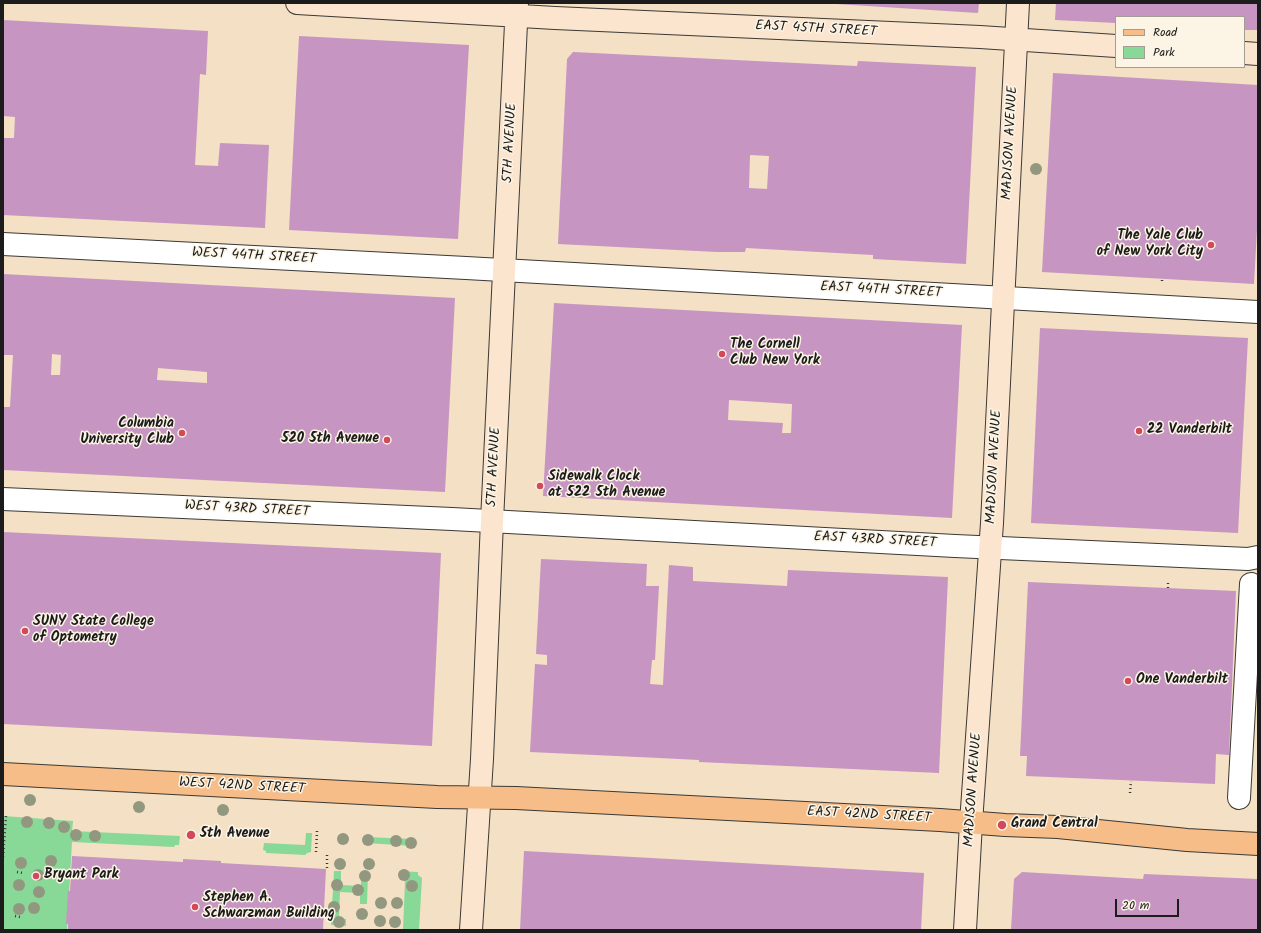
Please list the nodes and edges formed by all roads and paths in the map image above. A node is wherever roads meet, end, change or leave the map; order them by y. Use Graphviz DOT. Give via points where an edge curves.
graph roads {
  1 [pos="297,3"];
  2 [pos="1018,3"];
  3 [pos="517,9"];
  4 [pos="1016,40"];
  5 [pos="1115,46"];
  6 [pos="1245,54"];
  7 [pos="1258,54"];
  8 [pos="3,244"];
  9 [pos="505,270"];
  10 [pos="1003,298"];
  11 [pos="1258,312"];
  12 [pos="3,499"];
  13 [pos="492,521"];
  14 [pos="990,547"];
  15 [pos="1258,557"];
  16 [pos="1168,582"];
  17 [pos="1251,584"];
  18 [pos="1168,588"];
  19 [pos="3,774"];
  20 [pos="1131,781"];
  21 [pos="1130,793"];
  22 [pos="480,798"];
  23 [pos="1239,798"];
  24 [pos="6,816"];
  25 [pos="971,822"];
  26 [pos="317,831"];
  27 [pos="1258,844"];
  28 [pos="316,852"];
  29 [pos="328,854"];
  30 [pos="3,857"];
  31 [pos="327,868"];
  32 [pos="17,872"];
  33 [pos="23,873"];
  34 [pos="15,916"];
  35 [pos="20,916"];
  36 [pos="471,930"];
  37 [pos="965,930"];
  1 -- 3 [label="main road, EAST 45TH STREET"];
  2 -- 4 [label="main road, MADISON AVENUE"];
  3 -- 4 [label="main road, EAST 45TH STREET"];
  3 -- 9 [label="main road, 5TH AVENUE"];
  4 -- 5 [label="main road, EAST 45TH STREET"];
  4 -- 10 [label="main road, MADISON AVENUE"];
  6 -- 7 [label="main road"];
  8 -- 9 [label="street, WEST 44TH STREET"];
  9 -- 10 [label="street, EAST 44TH STREET"];
  9 -- 13 [label="main road, 5TH AVENUE"];
  10 -- 11 [label="street, EAST 44TH STREET"];
  10 -- 14 [label="main road, MADISON AVENUE"];
  12 -- 13 [label="street, WEST 43RD STREET"];
  13 -- 14 [label="street, EAST 43RD STREET"];
  13 -- 22 [label="main road, 5TH AVENUE"];
  14 -- 15 [label="street, EAST 43RD STREET" via="1241,559"];
  14 -- 25 [label="main road, MADISON AVENUE"];
  16 -- 18 [label="path"];
  17 -- 23 [label="street"];
  19 -- 22 [label="main road, WEST 42ND STREET"];
  20 -- 21 [label="path"];
  22 -- 25 [label="main road, EAST 42ND STREET"];
  22 -- 36 [label="main road, 5TH AVENUE"];
  24 -- 30 [label="path"];
  25 -- 27 [label="main road, EAST 42ND STREET"];
  25 -- 37 [label="main road, MADISON AVENUE"];
  26 -- 28 [label="path"];
  29 -- 31 [label="path"];
  32 -- 33 [label="path"];
  34 -- 35 [label="path"];
}
